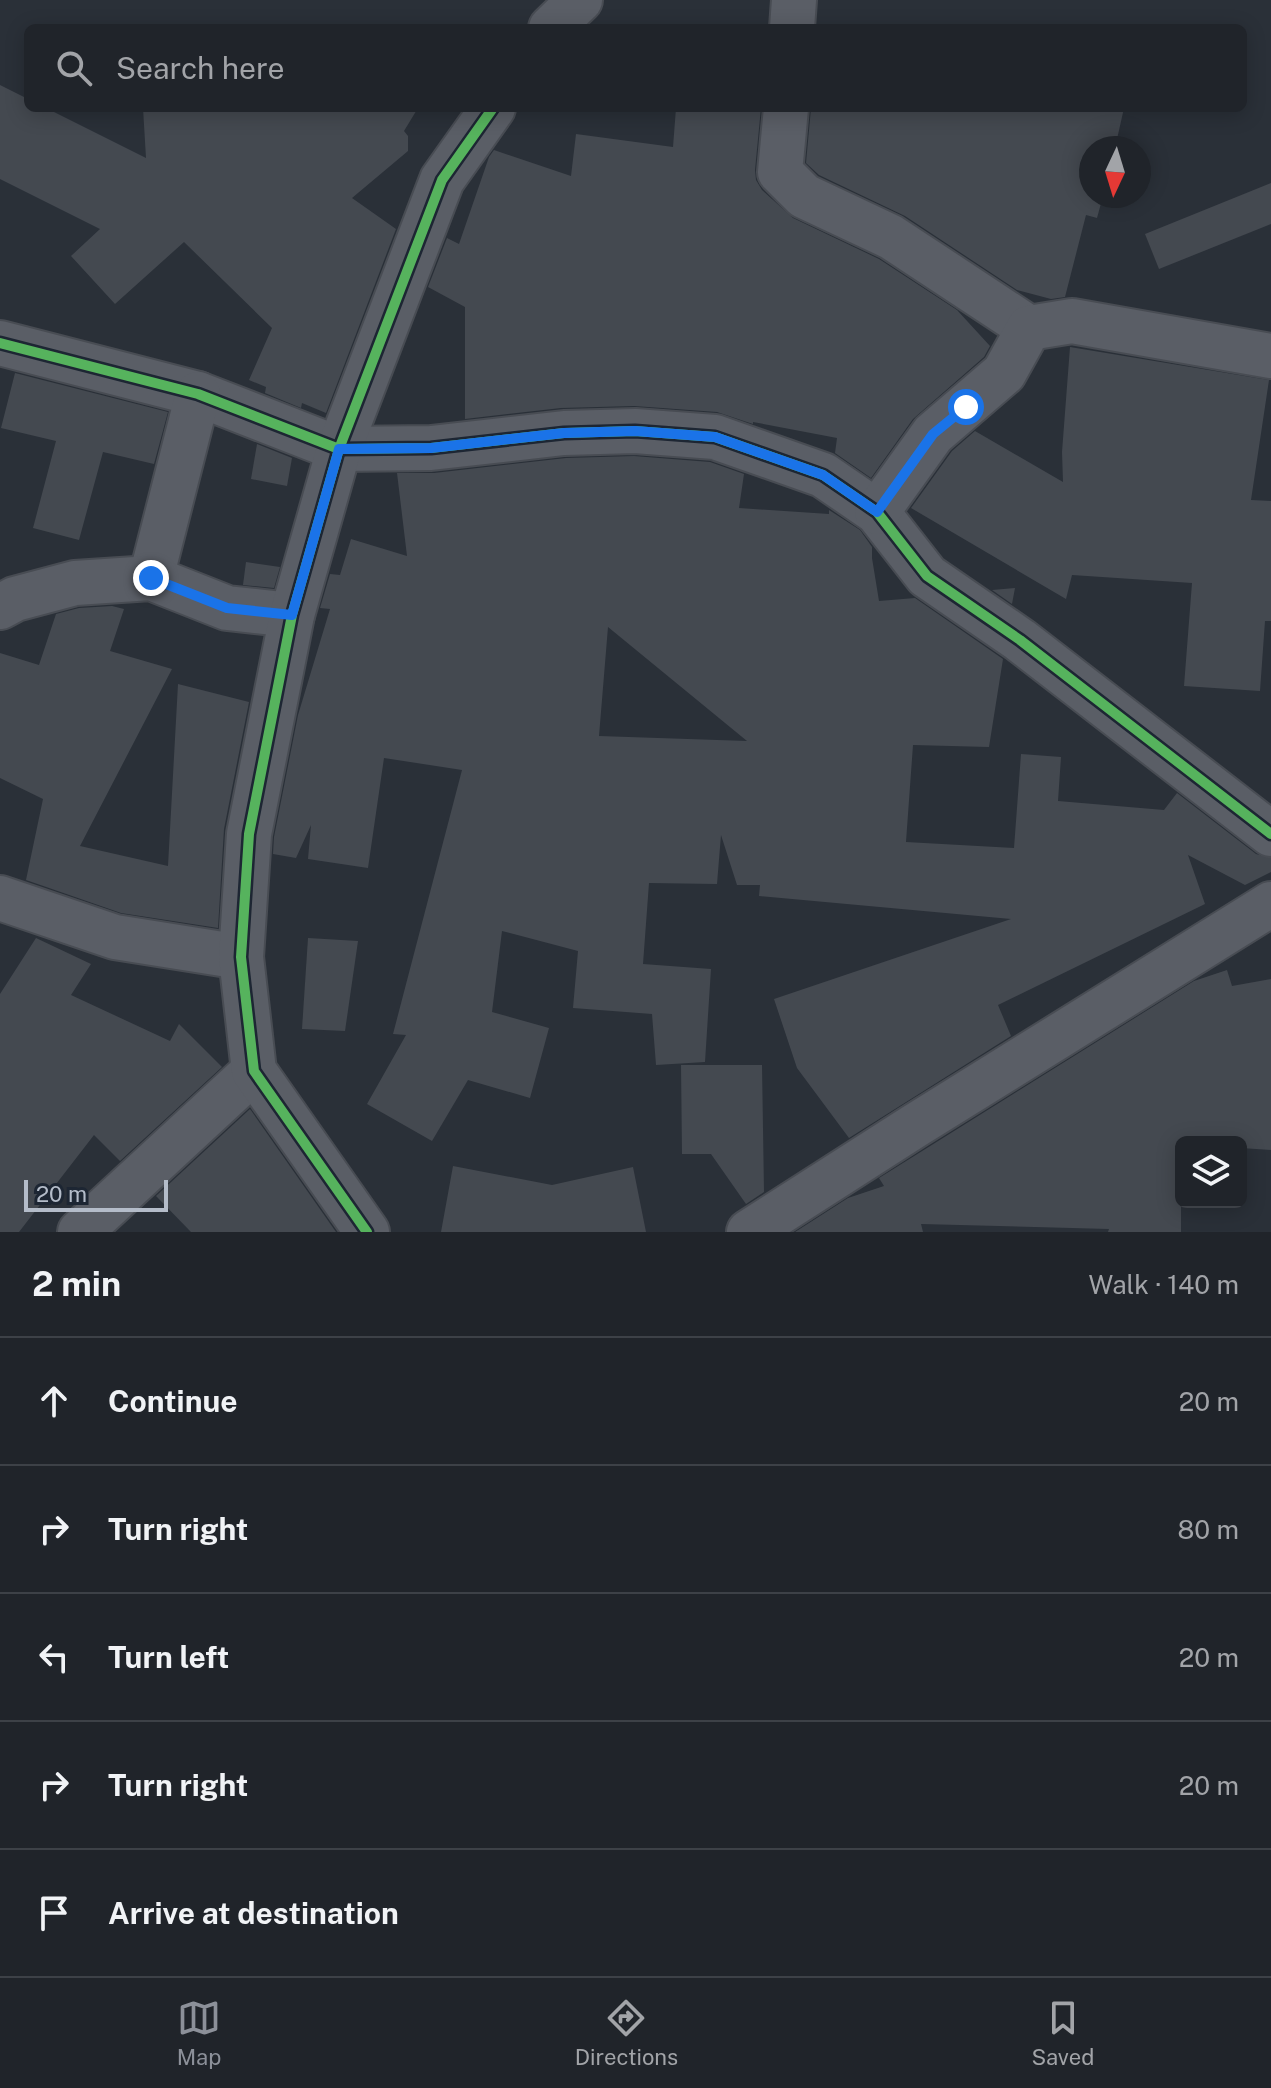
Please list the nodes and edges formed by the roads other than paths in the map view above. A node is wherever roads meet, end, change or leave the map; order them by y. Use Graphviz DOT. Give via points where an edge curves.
graph roads {
  1 [pos="580,0"];
  2 [pos="794,0"];
  3 [pos="555,24"];
  4 [pos="792,24"];
  5 [pos="490,112"];
  6 [pos="786,112"];
  7 [pos="1029,328"];
  8 [pos="0,343"];
  9 [pos="1271,356"];
  10 [pos="198,394"];
  11 [pos="339,449"];
  12 [pos="877,512"];
  13 [pos="151,578"];
  14 [pos="0,607"];
  15 [pos="292,615"];
  16 [pos="1271,834"];
  17 [pos="0,898"];
  18 [pos="1271,904"];
  19 [pos="241,957"];
  20 [pos="254,1071"];
  21 [pos="80,1232"];
  22 [pos="367,1232"];
  23 [pos="749,1232"];
  1 -- 3 [label="street"];
  2 -- 4 [label="street"];
  5 -- 11 [label="street" via="442,180"];
  6 -- 7 [label="street" via="780,172 804,196 891,237"];
  7 -- 9 [label="street" via="1072,321"];
  7 -- 12 [label="street" via="1004,373 933,434"];
  8 -- 10 [label="street"];
  10 -- 11 [label="street"];
  10 -- 13 [label="street"];
  11 -- 12 [label="street" via="431,448 592,432 715,437 823,475"];
  11 -- 15 [label="street"];
  12 -- 16 [label="street" via="927,576 1020,640"];
  13 -- 14 [label="street" via="75,583"];
  13 -- 15 [label="street" via="227,608"];
  15 -- 19 [label="street" via="249,834"];
  17 -- 19 [label="street" via="115,937"];
  18 -- 23 [label="street"];
  19 -- 20 [label="street"];
  20 -- 21 [label="street"];
  20 -- 22 [label="street"];
}
